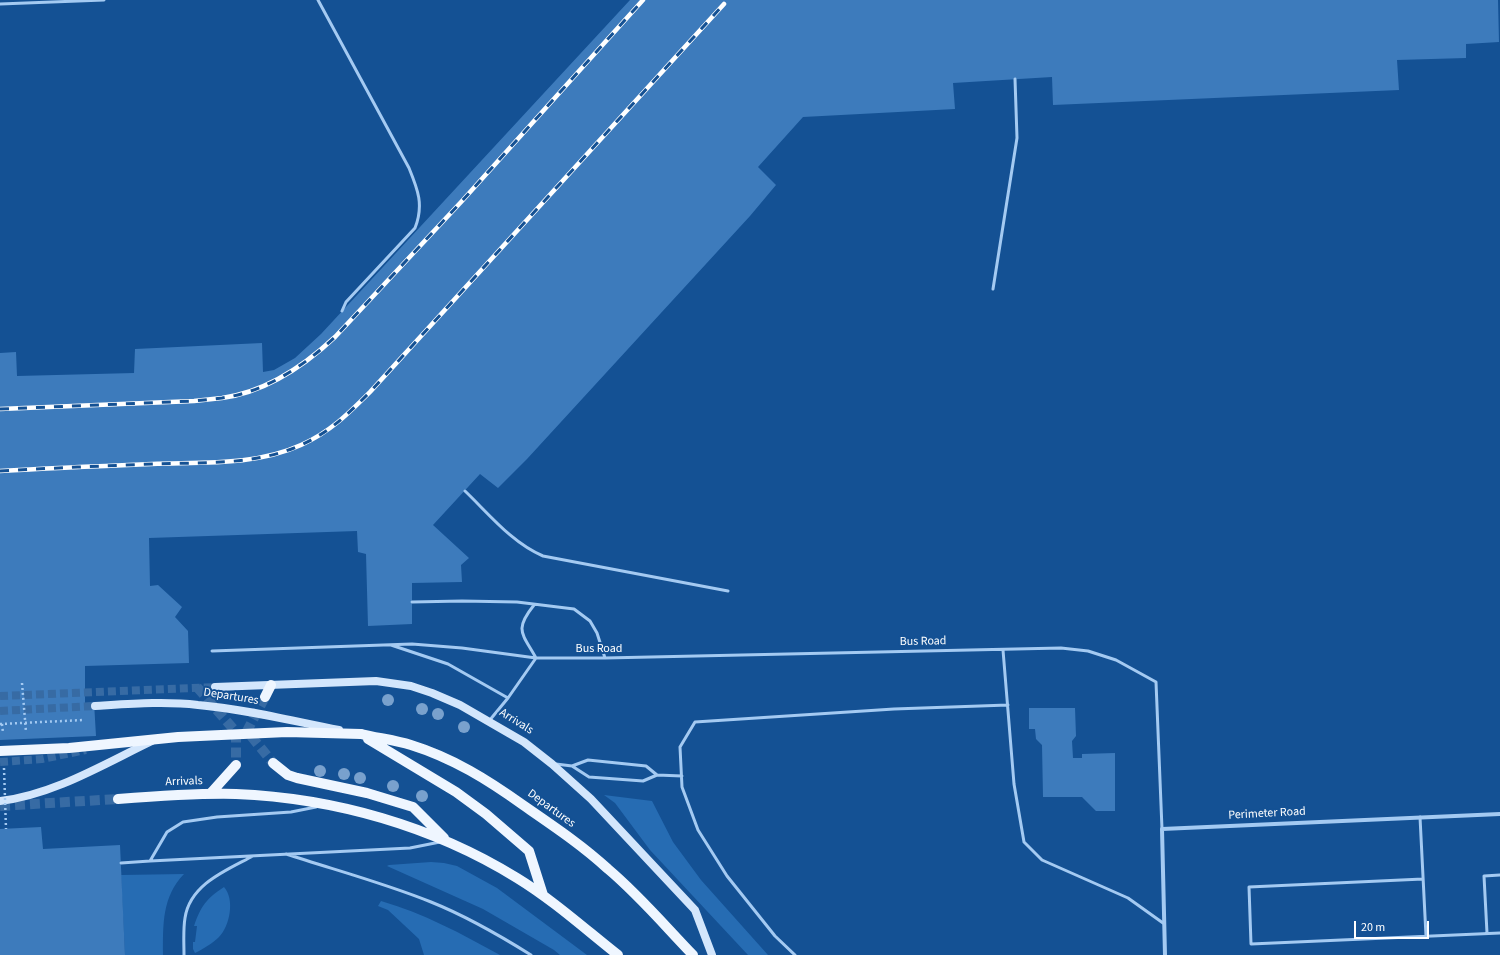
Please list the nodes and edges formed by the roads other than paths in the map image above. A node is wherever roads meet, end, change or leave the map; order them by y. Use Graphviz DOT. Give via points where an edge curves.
graph roads {
  1 [pos="104,0"];
  2 [pos="318,0"];
  3 [pos="0,4"];
  4 [pos="1015,79"];
  5 [pos="993,289"];
  6 [pos="342,311"];
  7 [pos="465,491"];
  8 [pos="728,591"];
  9 [pos="412,602"];
  10 [pos="534,605"];
  11 [pos="387,644"];
  12 [pos="212,650"];
  13 [pos="1003,650"];
  14 [pos="536,658"];
  15 [pos="606,658"];
  16 [pos="271,685"];
  17 [pos="216,687"];
  18 [pos="265,697"];
  19 [pos="508,698"];
  20 [pos="1008,705"];
  21 [pos="95,706"];
  22 [pos="489,721"];
  23 [pos="361,734"];
  24 [pos="154,740"];
  25 [pos="0,751"];
  26 [pos="273,763"];
  27 [pos="552,764"];
  28 [pos="236,765"];
  29 [pos="572,766"];
  30 [pos="657,775"];
  31 [pos="682,776"];
  32 [pos="210,794"];
  33 [pos="118,799"];
  34 [pos="0,801"];
  35 [pos="327,804"];
  36 [pos="1500,814"];
  37 [pos="1420,817"];
  38 [pos="1162,829"];
  39 [pos="447,841"];
  40 [pos="284,854"];
  41 [pos="255,855"];
  42 [pos="150,861"];
  43 [pos="121,864"];
  44 [pos="1500,875"];
  45 [pos="1424,879"];
  46 [pos="543,895"];
  47 [pos="1163,923"];
  48 [pos="1487,933"];
  49 [pos="1500,933"];
  50 [pos="1426,936"];
  51 [pos="184,955"];
  52 [pos="531,955"];
  53 [pos="618,955"];
  54 [pos="693,955"];
  55 [pos="712,955"];
  56 [pos="795,955"];
  57 [pos="1165,955"];
  1 -- 3 [label="lane"];
  2 -- 6 [label="lane" via="409,168 421,206 415,228 346,302"];
  4 -- 5 [label="lane" via="1017,138"];
  7 -- 8 [label="lane" via="519,542 544,556"];
  9 -- 10 [label="lane" via="517,602"];
  10 -- 14 [label="lane" via="521,624 521,632"];
  10 -- 15 [label="lane" via="574,610 590,621"];
  11 -- 12 [label="lane, Bus Road"];
  11 -- 14 [label="lane, Bus Road" via="462,648"];
  11 -- 19 [label="lane" via="448,664"];
  13 -- 15 [label="lane, Bus Road"];
  13 -- 20 [label="lane"];
  13 -- 38 [label="lane, Bus Road" via="1061,648 1088,651 1116,660 1156,682"];
  14 -- 15 [label="lane, Bus Road"];
  14 -- 19 [label="lane"];
  16 -- 17 [label="main road, Arrivals"];
  16 -- 18 [label="main road"];
  16 -- 22 [label="main road, Arrivals" via="354,681 395,683 460,704"];
  19 -- 22 [label="lane"];
  20 -- 31 [label="lane" via="694,722 680,747"];
  20 -- 47 [label="lane" via="1014,784 1024,842 1042,860 1128,898"];
  21 -- 23 [label="main road, Departures, bridge" via="197,704"];
  22 -- 27 [label="main road, Arrivals" via="524,742"];
  23 -- 24 [label="main road, Departures, bridge" via="287,732"];
  23 -- 46 [label="main road" via="456,792 529,851"];
  23 -- 54 [label="main road, Departures" via="418,747 470,770 495,785 608,868"];
  24 -- 25 [label="main road, Departures, bridge"];
  24 -- 34 [label="main road, Departures, bridge" via="61,784"];
  26 -- 39 [label="main road" via="288,775 297,778 367,793 413,807"];
  27 -- 29 [label="lane"];
  27 -- 55 [label="main road, Arrivals" via="591,799 694,910"];
  28 -- 32 [label="main road"];
  29 -- 30 [label="lane" via="588,760 646,766"];
  29 -- 30 [label="lane" via="589,777 643,781"];
  30 -- 31 [label="lane"];
  31 -- 56 [label="lane" via="682,787 698,830 727,876 775,936"];
  32 -- 33 [label="main road, Arrivals"];
  32 -- 35 [label="main road, Arrivals" via="265,796"];
  35 -- 39 [label="main road, Arrivals" via="382,818"];
  35 -- 42 [label="lane" via="291,812 183,822 167,832"];
  36 -- 37 [label="street, Perimeter Road"];
  37 -- 38 [label="street, Perimeter Road"];
  37 -- 45 [label="lane"];
  38 -- 47 [label="street"];
  39 -- 40 [label="lane" via="410,848"];
  39 -- 46 [label="main road, Arrivals" via="480,856"];
  40 -- 41 [label="lane"];
  40 -- 52 [label="lane" via="432,902 506,939"];
  41 -- 42 [label="lane"];
  41 -- 51 [label="lane" via="217,875 194,896 185,918"];
  42 -- 43 [label="lane"];
  44 -- 48 [label="lane" via="1484,876"];
  45 -- 50 [label="lane"];
  45 -- 50 [label="lane" via="1249,887 1251,944"];
  46 -- 53 [label="main road, Arrivals"];
  47 -- 57 [label="street"];
  48 -- 49 [label="lane"];
  48 -- 50 [label="lane"];
}
